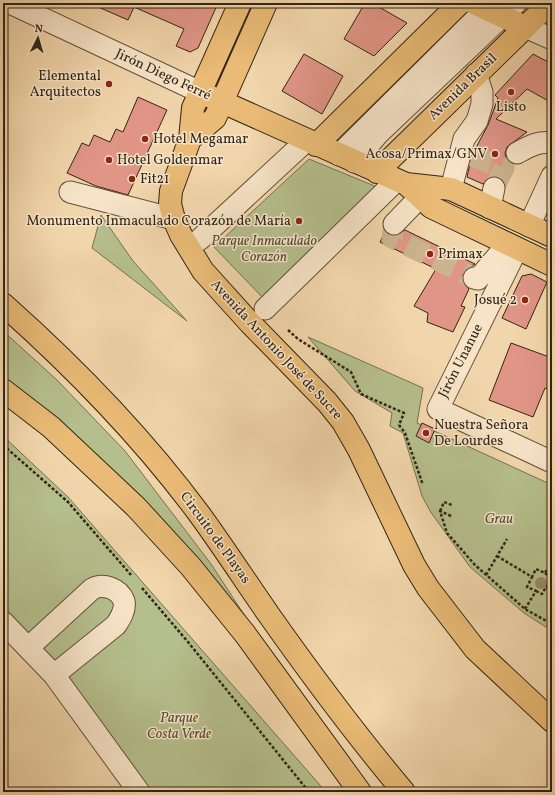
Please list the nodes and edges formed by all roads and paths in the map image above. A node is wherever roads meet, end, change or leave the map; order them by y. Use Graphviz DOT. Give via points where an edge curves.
graph roads {
  1 [pos="10,3"];
  2 [pos="240,3"];
  3 [pos="266,3"];
  4 [pos="460,3"];
  5 [pos="550,3"];
  6 [pos="494,7"];
  7 [pos="525,27"];
  8 [pos="552,39"];
  9 [pos="476,74"];
  10 [pos="200,92"];
  11 [pos="222,102"];
  12 [pos="190,139"];
  13 [pos="311,143"];
  14 [pos="552,143"];
  15 [pos="517,153"];
  16 [pos="347,159"];
  17 [pos="377,172"];
  18 [pos="552,176"];
  19 [pos="408,187"];
  20 [pos="451,189"];
  21 [pos="70,192"];
  22 [pos="174,219"];
  23 [pos="394,224"];
  24 [pos="529,226"];
  25 [pos="552,236"];
  26 [pos="199,240"];
  27 [pos="512,247"];
  28 [pos="552,265"];
  29 [pos="497,290"];
  30 [pos="3,304"];
  31 [pos="265,309"];
  32 [pos="3,390"];
  33 [pos="3,445"];
  34 [pos="552,462"];
  35 [pos="423,485"];
  36 [pos="452,504"];
  37 [pos="440,511"];
  38 [pos="451,516"];
  39 [pos="507,539"];
  40 [pos="497,556"];
  41 [pos="552,560"];
  42 [pos="544,573"];
  43 [pos="486,575"];
  44 [pos="532,577"];
  45 [pos="136,582"];
  46 [pos="546,587"];
  47 [pos="141,588"];
  48 [pos="552,590"];
  49 [pos="536,591"];
  50 [pos="525,609"];
  51 [pos="3,622"];
  52 [pos="552,624"];
  53 [pos="29,647"];
  54 [pos="54,675"];
  55 [pos="552,721"];
  56 [pos="139,792"];
  57 [pos="309,792"];
  58 [pos="360,792"];
  59 [pos="404,792"];
  1 -- 10 [label="street, Jirón Diego Ferré"];
  2 -- 10 [label="main road, Avenida Antonio José de Sucre"];
  3 -- 11 [label="main road, Avenida Antonio José de Sucre"];
  4 -- 13 [label="main road"];
  5 -- 7 [label="main road, Avenida Brasil"];
  6 -- 7 [label="main road"];
  6 -- 16 [label="street"];
  7 -- 8 [label="street"];
  7 -- 9 [label="main road, Avenida Brasil"];
  9 -- 17 [label="main road, Avenida Brasil"];
  9 -- 20 [label="street" via="482,92 482,104"];
  10 -- 11 [label="main road, Jirón Diego Ferré"];
  10 -- 12 [label="main road, Avenida Antonio José de Sucre" via="193,108"];
  11 -- 12 [label="main road, Avenida Antonio José de Sucre" via="215,118"];
  11 -- 13 [label="main road, Jirón Diego Ferré"];
  12 -- 22 [label="main road, Avenida Antonio José de Sucre" via="171,191 170,204"];
  13 -- 16 [label="main road, Jirón Diego Ferré"];
  13 -- 26 [label="street"];
  14 -- 15 [label="street" via="532,144"];
  16 -- 17 [label="main road, Jirón Diego Ferré"];
  17 -- 19 [label="main road, Jirón Diego Ferré"];
  18 -- 24 [label="street"];
  19 -- 20 [label="main road"];
  19 -- 23 [label="street"];
  19 -- 27 [label="main road" via="431,208"];
  19 -- 31 [label="street"];
  20 -- 24 [label="main road" via="492,198"];
  21 -- 22 [label="street"];
  22 -- 55 [label="main road, Avenida Antonio José de Sucre" via="203,271 343,422 414,566 428,588 475,650"];
  24 -- 25 [label="main road"];
  27 -- 28 [label="main road"];
  27 -- 29 [label="street, Jirón Unanue"];
  27 -- 29 [label="street" via="476,279"];
  29 -- 34 [label="street, Jirón Unanue" via="438,409"];
  30 -- 59 [label="main road, Circuito de Playas" via="45,341 126,424 200,515 320,687"];
  31 -- 35 [label="path" via="298,339 351,372 361,394 404,413 399,425 406,433"];
  32 -- 58 [label="main road" via="63,437 136,507 191,567 245,634"];
  33 -- 45 [label="path" via="68,502"];
  36 -- 37 [label="path" via="444,502"];
  37 -- 38 [label="path"];
  37 -- 43 [label="path" via="448,533"];
  39 -- 40 [label="path"];
  40 -- 43 [label="path"];
  40 -- 44 [label="path"];
  41 -- 42 [label="path"];
  42 -- 44 [label="path" via="536,569"];
  42 -- 46 [label="path" via="551,578"];
  43 -- 50 [label="path"];
  44 -- 49 [label="path" via="527,586"];
  46 -- 48 [label="path"];
  46 -- 49 [label="path" via="542,594"];
  47 -- 57 [label="path"];
  49 -- 50 [label="path"];
  50 -- 52 [label="path"];
  51 -- 53 [label="street"];
  53 -- 54 [label="street"];
  53 -- 54 [label="street" via="98,585 105,585 117,593 124,601 124,608 116,625"];
  54 -- 56 [label="street"];
}
